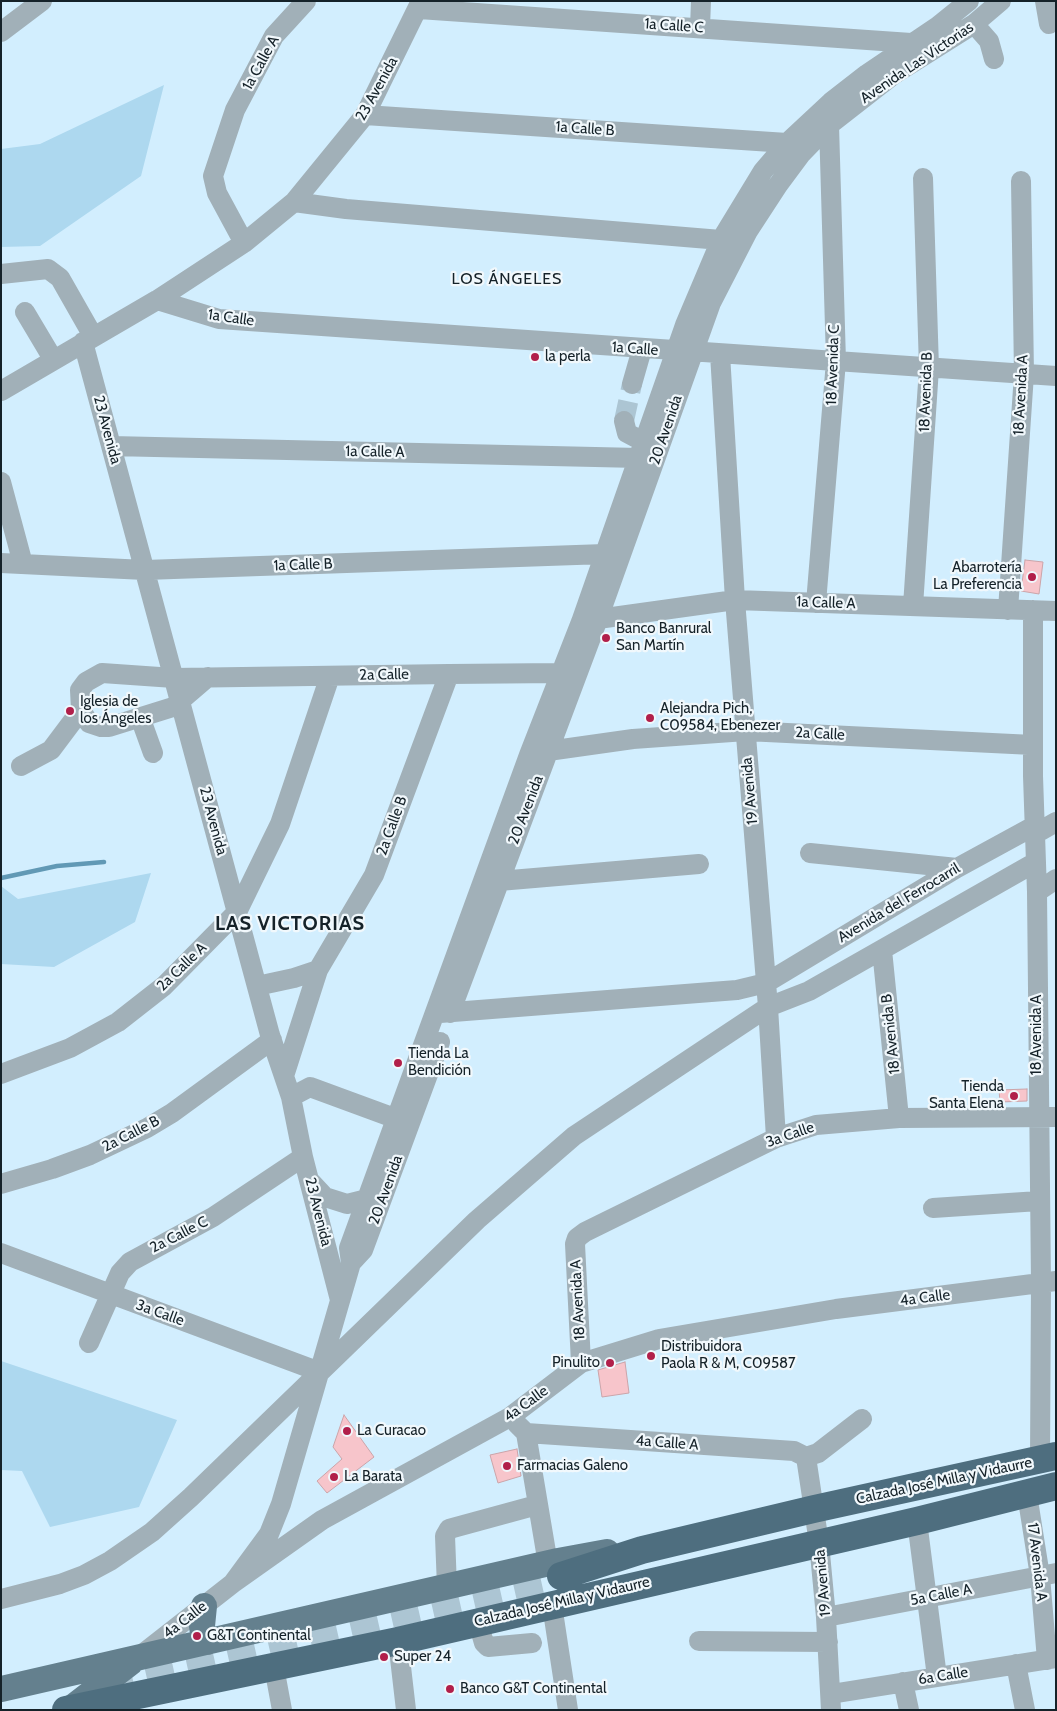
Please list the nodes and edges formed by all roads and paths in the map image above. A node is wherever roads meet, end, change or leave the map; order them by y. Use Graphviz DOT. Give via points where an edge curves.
graph roads {
  1 [pos="42,1"];
  2 [pos="306,1"];
  3 [pos="701,1"];
  4 [pos="969,1"];
  5 [pos="1001,1"];
  6 [pos="1045,1"];
  7 [pos="420,5"];
  8 [pos="974,24"];
  9 [pos="1049,24"];
  10 [pos="700,28"];
  11 [pos="1,32"];
  12 [pos="916,51"];
  13 [pos="994,59"];
  14 [pos="365,114"];
  15 [pos="829,125"];
  16 [pos="794,148"];
  17 [pos="923,178"];
  18 [pos="1021,181"];
  19 [pos="294,202"];
  20 [pos="721,240"];
  21 [pos="244,242"];
  22 [pos="1,274"];
  23 [pos="157,300"];
  24 [pos="25,312"];
  25 [pos="88,339"];
  26 [pos="642,349"];
  27 [pos="685,352"];
  28 [pos="720,354"];
  29 [pos="53,359"];
  30 [pos="836,361"];
  31 [pos="929,368"];
  32 [pos="1024,374"];
  33 [pos="1056,376"];
  34 [pos="632,384"];
  35 [pos="1,391"];
  36 [pos="624,421"];
  37 [pos="111,446"];
  38 [pos="642,450"];
  39 [pos="1,482"];
  40 [pos="605,554"];
  41 [pos="1,563"];
  42 [pos="23,564"];
  43 [pos="145,570"];
  44 [pos="735,600"];
  45 [pos="816,603"];
  46 [pos="914,606"];
  47 [pos="1008,610"];
  48 [pos="1033,610"];
  49 [pos="1056,611"];
  50 [pos="598,619"];
  51 [pos="560,673"];
  52 [pos="448,674"];
  53 [pos="330,676"];
  54 [pos="208,677"];
  55 [pos="174,678"];
  56 [pos="180,702"];
  57 [pos="81,710"];
  58 [pos="140,718"];
  59 [pos="746,731"];
  60 [pos="1033,745"];
  61 [pos="548,751"];
  62 [pos="153,753"];
  63 [pos="21,766"];
  64 [pos="1056,822"];
  65 [pos="1034,830"];
  66 [pos="810,853"];
  67 [pos="1036,862"];
  68 [pos="699,864"];
  69 [pos="957,868"];
  70 [pos="1056,879"];
  71 [pos="499,881"];
  72 [pos="1036,892"];
  73 [pos="237,912"];
  74 [pos="882,950"];
  75 [pos="318,970"];
  76 [pos="766,983"];
  77 [pos="257,986"];
  78 [pos="768,1007"];
  79 [pos="443,1012"];
  80 [pos="272,1040"];
  81 [pos="1,1074"];
  82 [pos="284,1076"];
  83 [pos="291,1097"];
  84 [pos="1047,1117"];
  85 [pos="899,1118"];
  86 [pos="397,1119"];
  87 [pos="776,1138"];
  88 [pos="304,1157"];
  89 [pos="310,1182"];
  90 [pos="1,1184"];
  91 [pos="367,1199"];
  92 [pos="1040,1202"];
  93 [pos="933,1208"];
  94 [pos="577,1238"];
  95 [pos="1,1253"];
  96 [pos="351,1263"];
  97 [pos="1048,1282"];
  98 [pos="111,1295"];
  99 [pos="340,1300"];
  100 [pos="89,1343"];
  101 [pos="581,1363"];
  102 [pos="320,1372"];
  103 [pos="510,1417"];
  104 [pos="862,1419"];
  105 [pos="1048,1424"];
  106 [pos="526,1433"];
  107 [pos="806,1457"];
  108 [pos="1048,1458"];
  109 [pos="921,1486"];
  110 [pos="1056,1486"];
  111 [pos="1027,1494"];
  112 [pos="537,1505"];
  113 [pos="280,1509"];
  114 [pos="814,1509"];
  115 [pos="322,1520"];
  116 [pos="917,1521"];
  117 [pos="819,1543"];
  118 [pos="728,1564"];
  119 [pos="554,1570"];
  120 [pos="1048,1575"];
  121 [pos="233,1583"];
  122 [pos="447,1587"];
  123 [pos="926,1598"];
  124 [pos="1,1599"];
  125 [pos="552,1604"];
  126 [pos="204,1606"];
  127 [pos="826,1617"];
  128 [pos="478,1622"];
  129 [pos="398,1641"];
  130 [pos="699,1641"];
  131 [pos="208,1642"];
  132 [pos="828,1642"];
  133 [pos="532,1643"];
  134 [pos="137,1658"];
  135 [pos="1052,1659"];
  136 [pos="1016,1664"];
  137 [pos="274,1667"];
  138 [pos="937,1677"];
  139 [pos="904,1682"];
  140 [pos="1,1689"];
  141 [pos="831,1702"];
  142 [pos="69,1709"];
  143 [pos="282,1710"];
  144 [pos="406,1710"];
  145 [pos="568,1710"];
  146 [pos="909,1710"];
  147 [pos="1025,1710"];
  1 -- 11 [label="street"];
  2 -- 21 [label="street, 1a Calle A" via="274,36 235,110 213,176 216,193"];
  3 -- 10 [label="street"];
  4 -- 12 [label="street, Avenida Las Victorias" via="938,26"];
  5 -- 8 [label="street, Avenida Las Victorias"];
  6 -- 9 [label="street"];
  7 -- 10 [label="street, 1a Calle C"];
  7 -- 14 [label="street, 23 Avenida"];
  8 -- 12 [label="street, Avenida Las Victorias"];
  8 -- 13 [label="street" via="989,41"];
  10 -- 12 [label="street, 1a Calle C"];
  12 -- 15 [label="street, Avenida Las Victorias" via="893,75"];
  12 -- 16 [label="street, Avenida Las Victorias" via="831,102"];
  14 -- 16 [label="street, 1a Calle B"];
  14 -- 19 [label="street, 23 Avenida"];
  15 -- 16 [label="street, Avenida Las Victorias"];
  15 -- 30 [label="street, 18 Avenida C"];
  16 -- 20 [label="street, Avenida Las Victorias" via="762,171"];
  16 -- 27 [label="street, Avenida Las Victorias" via="778,185 748,231"];
  17 -- 31 [label="street, 18 Avenida B"];
  18 -- 32 [label="street, 18 Avenida A"];
  19 -- 20 [label="street"];
  19 -- 21 [label="street, 23 Avenida"];
  20 -- 27 [label="street, Avenida Las Victorias" via="688,317"];
  21 -- 23 [label="street, 23 Avenida"];
  22 -- 25 [label="street" via="48,269 60,278"];
  23 -- 25 [label="street, 23 Avenida"];
  23 -- 26 [label="street, 1a Calle" via="219,320"];
  24 -- 29 [label="street"];
  25 -- 29 [label="street, 23 Avenida"];
  25 -- 37 [label="street, 23 Avenida"];
  26 -- 27 [label="street, 1a Calle"];
  26 -- 34 [label="street"];
  27 -- 28 [label="street, 1a Calle"];
  27 -- 38 [label="street, 20 Avenida"];
  27 -- 50 [label="street, 20 Avenida"];
  28 -- 30 [label="street, 1a Calle"];
  28 -- 44 [label="street, 19 Avenida"];
  29 -- 35 [label="street, 23 Avenida"];
  30 -- 31 [label="street, 1a Calle"];
  30 -- 45 [label="street, 18 Avenida C"];
  31 -- 32 [label="street, 1a Calle"];
  31 -- 46 [label="street, 18 Avenida B"];
  32 -- 33 [label="street, 1a Calle"];
  32 -- 47 [label="street, 18 Avenida A"];
  36 -- 38 [label="street"];
  37 -- 38 [label="street, 1a Calle A"];
  37 -- 43 [label="street, 23 Avenida"];
  38 -- 40 [label="street, 20 Avenida"];
  39 -- 42 [label="street"];
  40 -- 43 [label="street, 1a Calle B"];
  40 -- 51 [label="street, 20 Avenida"];
  41 -- 42 [label="street, 1a Calle B"];
  42 -- 43 [label="street, 1a Calle B"];
  43 -- 55 [label="street, 23 Avenida"];
  44 -- 45 [label="street, 1a Calle A"];
  44 -- 50 [label="street, 1a Calle A"];
  44 -- 59 [label="street, 19 Avenida"];
  45 -- 46 [label="street, 1a Calle A"];
  46 -- 47 [label="street, 1a Calle A"];
  47 -- 48 [label="street, 1a Calle A"];
  48 -- 49 [label="street, 1a Calle A"];
  48 -- 60 [label="street, 18 Avenida A"];
  50 -- 61 [label="street, 20 Avenida"];
  51 -- 52 [label="street, 2a Calle"];
  51 -- 79 [label="street, 20 Avenida" via="482,882"];
  52 -- 53 [label="street, 2a Calle"];
  52 -- 75 [label="street, 2a Calle B" via="374,875"];
  53 -- 54 [label="street, 2a Calle"];
  53 -- 73 [label="street, 2a Calle A" via="280,824"];
  54 -- 55 [label="street, 2a Calle"];
  54 -- 56 [label="street"];
  55 -- 56 [label="street, 23 Avenida"];
  55 -- 57 [label="street, 2a Calle" via="102,673 86,682 80,690"];
  56 -- 58 [label="street"];
  56 -- 73 [label="street, 23 Avenida"];
  57 -- 58 [label="street" via="89,723 101,727"];
  57 -- 63 [label="street" via="51,750"];
  58 -- 62 [label="street"];
  59 -- 60 [label="street, 2a Calle"];
  59 -- 61 [label="street, 2a Calle" via="625,740"];
  59 -- 76 [label="street, 19 Avenida"];
  60 -- 65 [label="street, 18 Avenida A"];
  61 -- 71 [label="street, 20 Avenida"];
  64 -- 65 [label="street, Avenida del Ferrocarril"];
  65 -- 67 [label="street, 18 Avenida A"];
  65 -- 69 [label="street, Avenida del Ferrocarril"];
  66 -- 69 [label="street"];
  67 -- 72 [label="street, 18 Avenida A"];
  67 -- 74 [label="street, Avenida del Ferrocarril"];
  68 -- 71 [label="street"];
  69 -- 76 [label="street, Avenida del Ferrocarril"];
  70 -- 72 [label="street"];
  71 -- 79 [label="street, 20 Avenida"];
  72 -- 84 [label="street, 18 Avenida A"];
  73 -- 77 [label="street, 23 Avenida"];
  73 -- 81 [label="street, 2a Calle A" via="170,981 118,1022 62,1052"];
  74 -- 78 [label="street, Avenida del Ferrocarril" via="809,991"];
  74 -- 85 [label="street, 18 Avenida B"];
  75 -- 77 [label="street"];
  75 -- 82 [label="street, 2a Calle B"];
  76 -- 78 [label="street, 19 Avenida"];
  76 -- 79 [label="street" via="737,990"];
  77 -- 80 [label="street, 23 Avenida"];
  78 -- 87 [label="street, 19 Avenida"];
  78 -- 102 [label="street, Avenida del Ferrocarril" via="574,1136 477,1220"];
  79 -- 86 [label="street, 20 Avenida"];
  79 -- 96 [label="street, 20 Avenida" via="363,1250"];
  80 -- 82 [label="street, 23 Avenida"];
  80 -- 90 [label="street, 2a Calle B" via="172,1114 147,1128 52,1170"];
  82 -- 83 [label="street, 23 Avenida"];
  83 -- 86 [label="street" via="310,1087"];
  83 -- 88 [label="street, 23 Avenida"];
  84 -- 85 [label="street, 3a Calle"];
  84 -- 92 [label="street, 18 Avenida A"];
  85 -- 87 [label="street, 3a Calle" via="816,1125"];
  86 -- 91 [label="street, 20 Avenida"];
  87 -- 94 [label="street, 3a Calle"];
  88 -- 89 [label="street, 23 Avenida"];
  88 -- 98 [label="street, 2a Calle C" via="213,1217 137,1256 123,1268"];
  89 -- 91 [label="street" via="325,1197 347,1204"];
  89 -- 99 [label="street, 23 Avenida"];
  91 -- 96 [label="street, 20 Avenida" via="349,1248"];
  92 -- 93 [label="street"];
  92 -- 97 [label="street, 18 Avenida A"];
  94 -- 101 [label="street, 18 Avenida A"];
  95 -- 98 [label="street, 3a Calle"];
  96 -- 99 [label="street, 20 Avenida"];
  97 -- 101 [label="street, 4a Calle" via="836,1309 659,1339"];
  97 -- 105 [label="street, 18 Avenida A"];
  98 -- 100 [label="street, 2a Calle C"];
  98 -- 102 [label="street, 3a Calle"];
  99 -- 102 [label="street, 20 Avenida"];
  101 -- 103 [label="street, 4a Calle"];
  102 -- 113 [label="street, 20 Avenida"];
  102 -- 124 [label="street, Avenida del Ferrocarril" via="172,1515 131,1547 84,1575"];
  103 -- 106 [label="street"];
  103 -- 115 [label="street, 4a Calle"];
  104 -- 107 [label="street" via="818,1452"];
  105 -- 108 [label="street, 18 Avenida A"];
  106 -- 107 [label="street, 4a Calle A" via="794,1452"];
  106 -- 112 [label="street"];
  107 -- 114 [label="street, 19 Avenida"];
  108 -- 109 [label="highway, Calzada José Milla y Vidaurre"];
  109 -- 114 [label="highway, Calzada José Milla y Vidaurre"];
  109 -- 117 [label="highway" via="906,1500 834,1517 821,1533"];
  110 -- 111 [label="highway, Calzada José Milla y Vidaurre"];
  111 -- 116 [label="highway, Calzada José Milla y Vidaurre"];
  111 -- 120 [label="street, 17 Avenida A"];
  112 -- 119 [label="street"];
  112 -- 122 [label="street" via="449,1528 445,1536"];
  113 -- 115 [label="street" via="298,1525"];
  113 -- 121 [label="street, 20 Avenida" via="270,1534"];
  114 -- 117 [label="street, 19 Avenida"];
  114 -- 118 [label="highway" via="808,1526 796,1537 741,1550"];
  114 -- 119 [label="highway, Calzada José Milla y Vidaurre"];
  115 -- 121 [label="street, 4a Calle"];
  116 -- 117 [label="highway, Calzada José Milla y Vidaurre"];
  116 -- 123 [label="street"];
  117 -- 118 [label="highway, Calzada José Milla y Vidaurre"];
  117 -- 127 [label="street, 19 Avenida"];
  118 -- 125 [label="highway, Calzada José Milla y Vidaurre"];
  119 -- 122 [label="main road, Calzada José Milla y Vidaurre"];
  120 -- 123 [label="street, 5a Calle A"];
  120 -- 135 [label="street, 17 Avenida A"];
  121 -- 126 [label="street, 4a Calle"];
  122 -- 131 [label="main road, Calzada José Milla y Vidaurre"];
  123 -- 127 [label="street, 5a Calle A"];
  123 -- 138 [label="street"];
  125 -- 128 [label="highway, Calzada José Milla y Vidaurre"];
  125 -- 145 [label="street"];
  126 -- 131 [label="main road" via="202,1626"];
  126 -- 134 [label="street, 4a Calle"];
  127 -- 132 [label="street, 19 Avenida"];
  128 -- 129 [label="highway, Calzada José Milla y Vidaurre"];
  128 -- 133 [label="street" via="488,1647"];
  129 -- 137 [label="highway, Calzada José Milla y Vidaurre"];
  129 -- 144 [label="street"];
  130 -- 132 [label="street"];
  131 -- 134 [label="main road, Calzada José Milla y Vidaurre"];
  132 -- 141 [label="street, 19 Avenida"];
  134 -- 140 [label="main road, Calzada José Milla y Vidaurre"];
  134 -- 142 [label="main road, 4a Calle"];
  135 -- 136 [label="street, 6a Calle"];
  136 -- 138 [label="street, 6a Calle"];
  136 -- 147 [label="street"];
  137 -- 142 [label="highway, Calzada José Milla y Vidaurre"];
  137 -- 143 [label="street"];
  138 -- 139 [label="street, 6a Calle"];
  139 -- 141 [label="street, 6a Calle"];
  139 -- 146 [label="street"];
}
